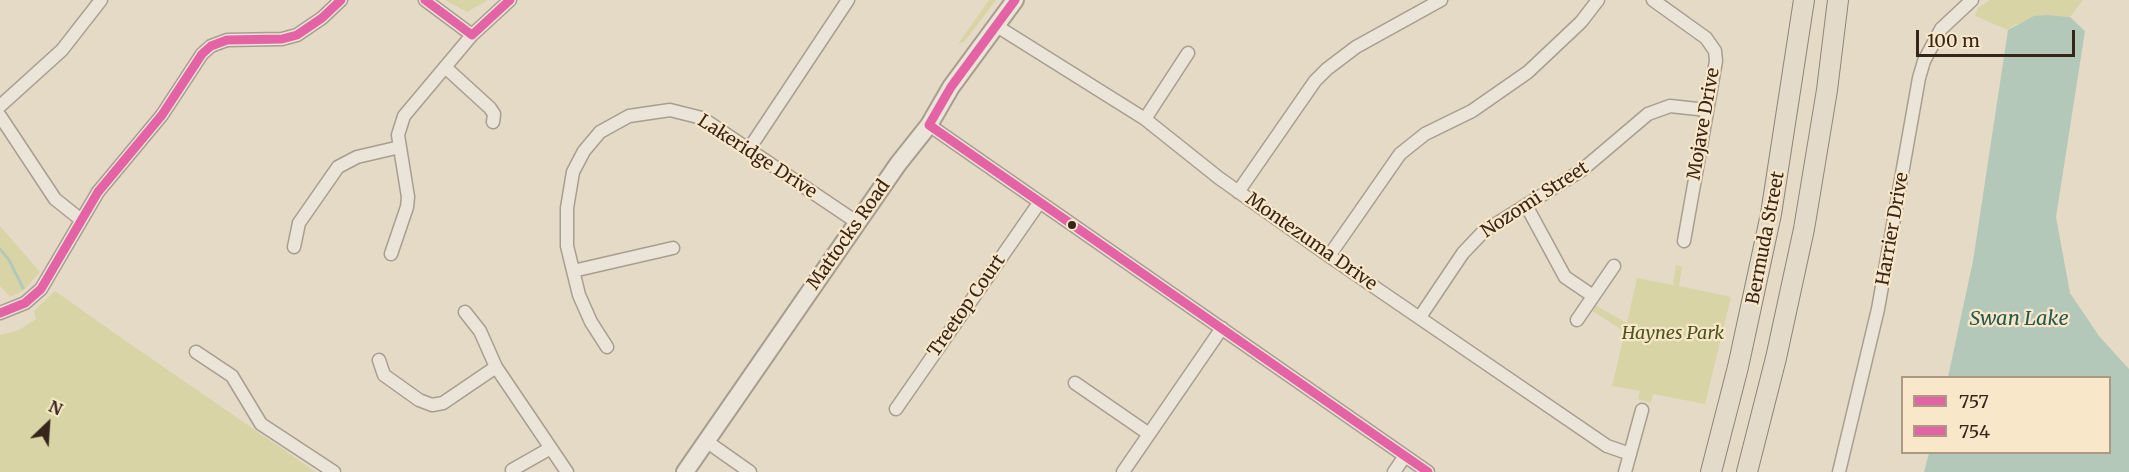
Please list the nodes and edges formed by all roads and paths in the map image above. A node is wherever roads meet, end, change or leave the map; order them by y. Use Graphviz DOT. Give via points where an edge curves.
graph roads {
  1 [pos="101,0"];
  2 [pos="341,0"];
  3 [pos="425,0"];
  4 [pos="510,0"];
  5 [pos="848,0"];
  6 [pos="1015,0"];
  7 [pos="1441,0"];
  8 [pos="1598,0"];
  9 [pos="1653,0"];
  10 [pos="1804,0"];
  11 [pos="1838,0"];
  12 [pos="1972,0"];
  13 [pos="995,25"];
  14 [pos="472,35"];
  15 [pos="1188,53"];
  16 [pos="445,67"];
  17 [pos="0,106"];
  18 [pos="1707,110"];
  19 [pos="0,116"];
  20 [pos="1145,119"];
  21 [pos="493,122"];
  22 [pos="930,125"];
  23 [pos="400,147"];
  24 [pos="749,149"];
  25 [pos="1238,192"];
  26 [pos="1039,203"];
  27 [pos="1527,207"];
  28 [pos="81,219"];
  29 [pos="858,224"];
  30 [pos="1684,241"];
  31 [pos="294,247"];
  32 [pos="673,248"];
  33 [pos="390,254"];
  34 [pos="1329,256"];
  35 [pos="1614,266"];
  36 [pos="573,271"];
  37 [pos="1593,296"];
  38 [pos="465,312"];
  39 [pos="0,314"];
  40 [pos="1420,317"];
  41 [pos="1577,320"];
  42 [pos="1222,328"];
  43 [pos="607,347"];
  44 [pos="196,352"];
  45 [pos="379,360"];
  46 [pos="496,367"];
  47 [pos="1075,383"];
  48 [pos="896,409"];
  49 [pos="1642,410"];
  50 [pos="1149,434"];
  51 [pos="706,441"];
  52 [pos="549,449"];
  53 [pos="1630,454"];
  54 [pos="1405,456"];
  55 [pos="512,470"];
  56 [pos="334,472"];
  57 [pos="567,472"];
  58 [pos="685,472"];
  59 [pos="750,472"];
  60 [pos="1123,472"];
  61 [pos="1394,472"];
  62 [pos="1428,472"];
  63 [pos="1625,472"];
  64 [pos="1711,472"];
  65 [pos="1747,472"];
  66 [pos="1839,472"];
  1 -- 17 [label="street" via="62,50"];
  2 -- 28 [label="street" via="297,35 227,40 207,49 162,115 106,181"];
  3 -- 14 [label="street"];
  4 -- 14 [label="street"];
  5 -- 24 [label="street"];
  6 -- 13 [label="street, Mattocks Road"];
  7 -- 25 [label="street" via="1356,47 1327,69"];
  8 -- 34 [label="street" via="1581,22 1528,72 1472,111 1425,134 1400,154"];
  9 -- 18 [label="street, Mojave Drive" via="1712,44 1716,62"];
  10 -- 64 [label="main road, Bermuda Street" via="1769,226"];
  11 -- 65 [label="main road, Bermuda Street" via="1804,229"];
  12 -- 66 [label="street, Harrier Drive" via="1941,29 1919,78 1878,309"];
  13 -- 20 [label="street, Montezuma Drive"];
  13 -- 22 [label="street, Mattocks Road" via="951,87"];
  14 -- 16 [label="street"];
  15 -- 20 [label="street"];
  16 -- 21 [label="street" via="490,108"];
  16 -- 23 [label="street" via="404,116 399,131"];
  18 -- 27 [label="street, Nozomi Street" via="1670,106 1648,114 1582,170"];
  18 -- 30 [label="street, Mojave Drive"];
  19 -- 28 [label="street" via="55,199"];
  20 -- 25 [label="street, Montezuma Drive"];
  22 -- 26 [label="street"];
  22 -- 29 [label="street, Mattocks Road"];
  23 -- 31 [label="street" via="357,157 338,167 299,223"];
  23 -- 33 [label="street" via="407,207"];
  24 -- 29 [label="street, Lakeridge Drive"];
  24 -- 36 [label="street, Lakeridge Drive" via="714,124 681,111 639,112 600,132 578,162 570,184 566,228"];
  25 -- 34 [label="street, Montezuma Drive"];
  26 -- 42 [label="street"];
  26 -- 48 [label="street, Treetop Court"];
  27 -- 37 [label="street" via="1565,277"];
  27 -- 40 [label="street, Nozomi Street" via="1473,241"];
  28 -- 39 [label="street" via="38,292 25,303"];
  29 -- 51 [label="street, Mattocks Road"];
  32 -- 36 [label="street"];
  34 -- 40 [label="street, Montezuma Drive"];
  35 -- 37 [label="street"];
  36 -- 43 [label="street, Lakeridge Drive" via="587,313"];
  37 -- 41 [label="street"];
  38 -- 46 [label="street" via="480,331"];
  40 -- 53 [label="street, Montezuma Drive" via="1607,446"];
  42 -- 50 [label="street"];
  42 -- 54 [label="street"];
  44 -- 56 [label="street" via="232,376 261,424"];
  45 -- 46 [label="street" via="384,375 432,405 443,403"];
  46 -- 52 [label="street" via="538,426"];
  47 -- 50 [label="street"];
  49 -- 53 [label="street"];
  50 -- 60 [label="street"];
  51 -- 58 [label="street, Mattocks Road"];
  51 -- 59 [label="street"];
  52 -- 55 [label="street"];
  52 -- 57 [label="street"];
  53 -- 63 [label="street"];
  54 -- 61 [label="street"];
  54 -- 62 [label="street"];
}
